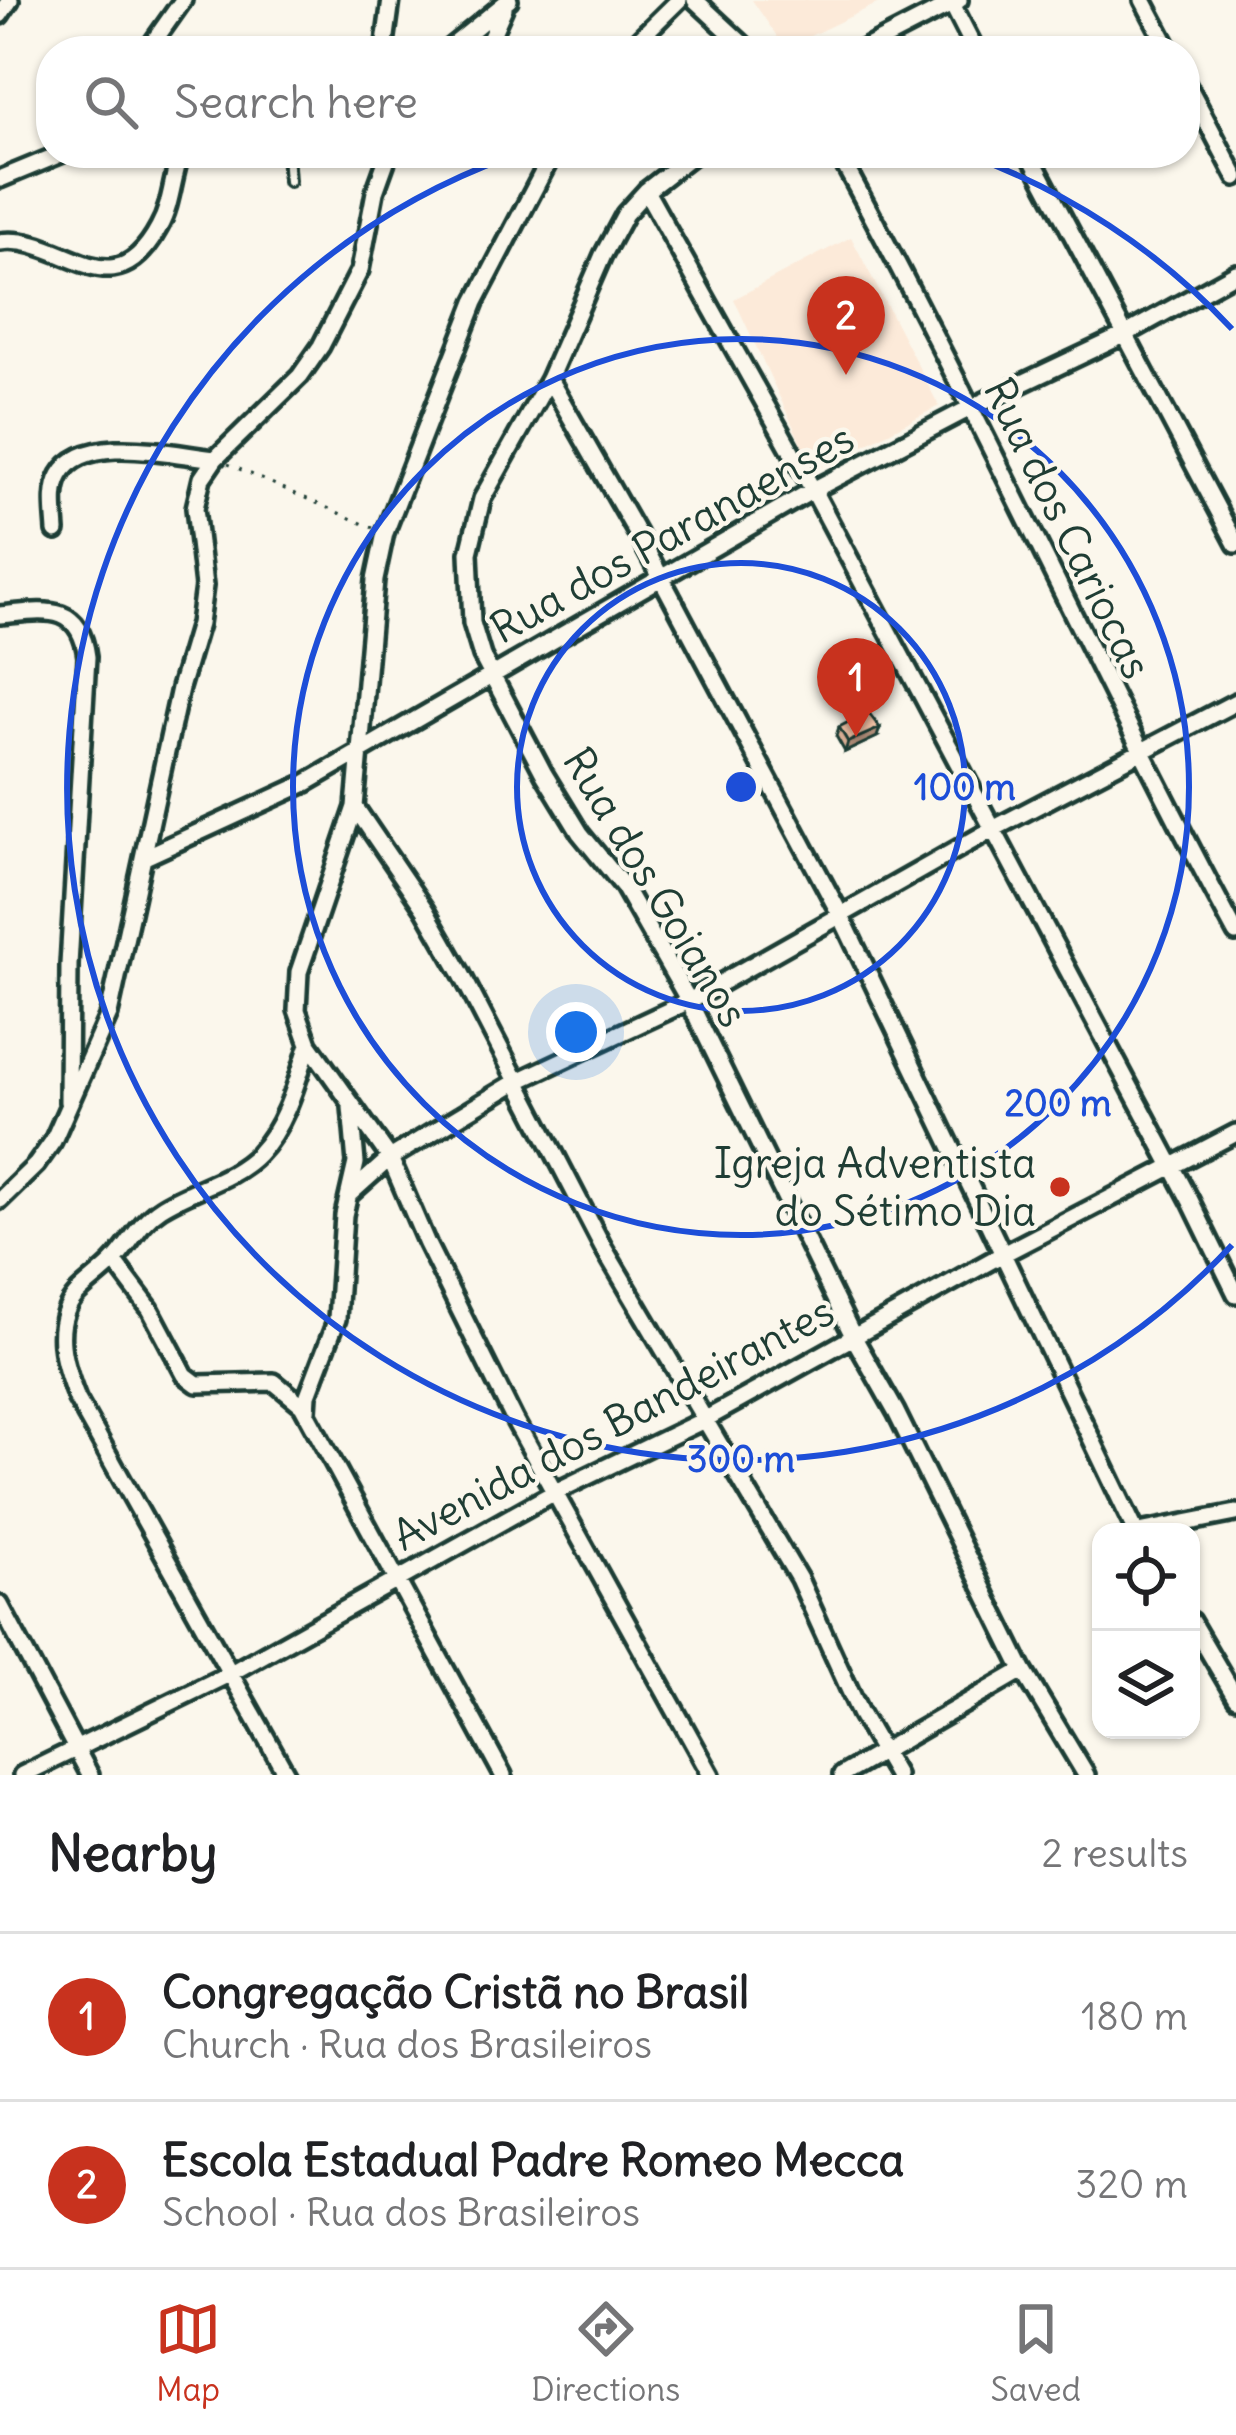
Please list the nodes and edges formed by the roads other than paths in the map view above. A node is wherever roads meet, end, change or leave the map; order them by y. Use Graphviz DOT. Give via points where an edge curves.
graph roads {
  1 [pos="10,0"];
  2 [pos="183,0"];
  3 [pos="391,0"];
  4 [pos="679,0"];
  5 [pos="695,0"];
  6 [pos="1143,0"];
  7 [pos="956,2"];
  8 [pos="507,3"];
  9 [pos="0,15"];
  10 [pos="158,36"];
  11 [pos="386,36"];
  12 [pos="465,36"];
  13 [pos="492,36"];
  14 [pos="642,36"];
  15 [pos="734,36"];
  16 [pos="889,36"];
  17 [pos="970,36"];
  18 [pos="1162,36"];
  19 [pos="1200,109"];
  20 [pos="36,164"];
  21 [pos="177,168"];
  22 [pos="288,168"];
  23 [pos="384,168"];
  24 [pos="545,168"];
  25 [pos="676,168"];
  26 [pos="846,168"];
  27 [pos="1037,168"];
  28 [pos="1236,177"];
  29 [pos="0,179"];
  30 [pos="289,182"];
  31 [pos="646,191"];
  32 [pos="0,242"];
  33 [pos="1236,273"];
  34 [pos="1124,335"];
  35 [pos="549,379"];
  36 [pos="970,408"];
  37 [pos="215,459"];
  38 [pos="812,490"];
  39 [pos="56,532"];
  40 [pos="1236,544"];
  41 [pos="658,576"];
  42 [pos="0,615"];
  43 [pos="492,676"];
  44 [pos="1236,701"];
  45 [pos="362,750"];
  46 [pos="1139,753"];
  47 [pos="355,807"];
  48 [pos="993,829"];
  49 [pos="145,857"];
  50 [pos="840,914"];
  51 [pos="1236,933"];
  52 [pos="689,1001"];
  53 [pos="309,1044"];
  54 [pos="516,1082"];
  55 [pos="350,1102"];
  56 [pos="68,1112"];
  57 [pos="1236,1133"];
  58 [pos="390,1157"];
  59 [pos="1171,1166"];
  60 [pos="351,1193"];
  61 [pos="0,1200"];
  62 [pos="1003,1253"];
  63 [pos="114,1261"];
  64 [pos="1236,1294"];
  65 [pos="853,1336"];
  66 [pos="307,1414"];
  67 [pos="704,1420"];
  68 [pos="554,1492"];
  69 [pos="1236,1513"];
  70 [pos="1134,1523"];
  71 [pos="1184,1523"];
  72 [pos="398,1580"];
  73 [pos="0,1605"];
  74 [pos="1197,1631"];
  75 [pos="1023,1670"];
  76 [pos="229,1674"];
  77 [pos="1236,1698"];
  78 [pos="75,1747"];
  79 [pos="880,1750"];
  80 [pos="22,1775"];
  81 [pos="91,1775"];
  82 [pos="287,1775"];
  83 [pos="503,1775"];
  84 [pos="711,1775"];
  85 [pos="842,1775"];
  86 [pos="896,1775"];
  87 [pos="1086,1775"];
  1 -- 9 [label="street"];
  2 -- 10 [label="street"];
  3 -- 11 [label="street"];
  4 -- 14 [label="street"];
  5 -- 15 [label="street"];
  6 -- 18 [label="street"];
  7 -- 16 [label="street"];
  7 -- 17 [label="street"];
  8 -- 12 [label="street"];
  8 -- 13 [label="street"];
  19 -- 28 [label="street"];
  20 -- 29 [label="street"];
  21 -- 32 [label="street" via="158,230 119,267 103,271 18,239"];
  22 -- 30 [label="lane"];
  23 -- 37 [label="street" via="360,270 320,346 272,408"];
  24 -- 45 [label="street" via="475,302 385,533"];
  25 -- 31 [label="street, Rua dos Goianos"];
  26 -- 36 [label="street, Rua dos Cariocas"];
  27 -- 34 [label="street"];
  31 -- 35 [label="street, Rua dos Goianos" via="603,255"];
  31 -- 38 [label="street"];
  33 -- 34 [label="street, Rua dos Paranaenses"];
  34 -- 36 [label="street, Rua dos Paranaenses"];
  34 -- 40 [label="street"];
  35 -- 41 [label="street"];
  35 -- 43 [label="street, Rua dos Goianos" via="475,520 470,608"];
  36 -- 38 [label="street, Rua dos Paranaenses"];
  36 -- 46 [label="street, Rua dos Cariocas"];
  37 -- 39 [label="street" via="122,449 82,454 58,477"];
  37 -- 49 [label="street" via="195,508 204,586 199,623"];
  38 -- 41 [label="street, Rua dos Paranaenses"];
  38 -- 48 [label="street"];
  41 -- 43 [label="street, Rua dos Paranaenses"];
  41 -- 50 [label="street"];
  42 -- 56 [label="street" via="63,614 77,625 88,657"];
  43 -- 45 [label="street, Rua dos Paranaenses"];
  43 -- 52 [label="street, Rua dos Goianos" via="568,814 624,886"];
  44 -- 46 [label="street"];
  45 -- 47 [label="street"];
  45 -- 49 [label="street, Rua dos Paranaenses"];
  46 -- 48 [label="street"];
  46 -- 51 [label="street, Rua dos Cariocas"];
  47 -- 53 [label="street" via="299,972 297,1010"];
  47 -- 54 [label="street" via="425,910"];
  48 -- 50 [label="street"];
  48 -- 59 [label="street"];
  49 -- 56 [label="street" via="109,1014"];
  50 -- 52 [label="street"];
  50 -- 62 [label="street"];
  52 -- 54 [label="street"];
  52 -- 65 [label="street, Rua dos Goianos"];
  53 -- 55 [label="street"];
  53 -- 63 [label="street" via="281,1119 256,1157 158,1209"];
  54 -- 58 [label="street"];
  54 -- 67 [label="street"];
  55 -- 58 [label="street"];
  55 -- 60 [label="street"];
  56 -- 61 [label="street" via="36,1165"];
  57 -- 59 [label="street, Avenida dos Bandeirantes"];
  58 -- 60 [label="street"];
  58 -- 68 [label="street"];
  59 -- 62 [label="street, Avenida dos Bandeirantes"];
  59 -- 64 [label="street"];
  60 -- 66 [label="street" via="337,1319"];
  62 -- 65 [label="street, Avenida dos Bandeirantes"];
  62 -- 70 [label="street"];
  63 -- 66 [label="street" via="196,1384 274,1382"];
  63 -- 76 [label="street" via="63,1318 66,1372"];
  65 -- 67 [label="street, Avenida dos Bandeirantes"];
  65 -- 75 [label="street, Rua dos Goianos"];
  66 -- 72 [label="street"];
  67 -- 68 [label="street, Avenida dos Bandeirantes"];
  67 -- 79 [label="street" via="799,1579"];
  68 -- 72 [label="street, Avenida dos Bandeirantes"];
  68 -- 84 [label="street"];
  69 -- 71 [label="street"];
  72 -- 76 [label="street, Avenida dos Bandeirantes"];
  72 -- 83 [label="street"];
  73 -- 78 [label="street"];
  74 -- 77 [label="street"];
  75 -- 79 [label="street"];
  75 -- 87 [label="street, Rua dos Goianos"];
  76 -- 78 [label="street, Avenida dos Bandeirantes"];
  76 -- 82 [label="street"];
  78 -- 80 [label="street, Avenida dos Bandeirantes"];
  78 -- 81 [label="street"];
  79 -- 85 [label="street"];
  79 -- 86 [label="street"];
}
